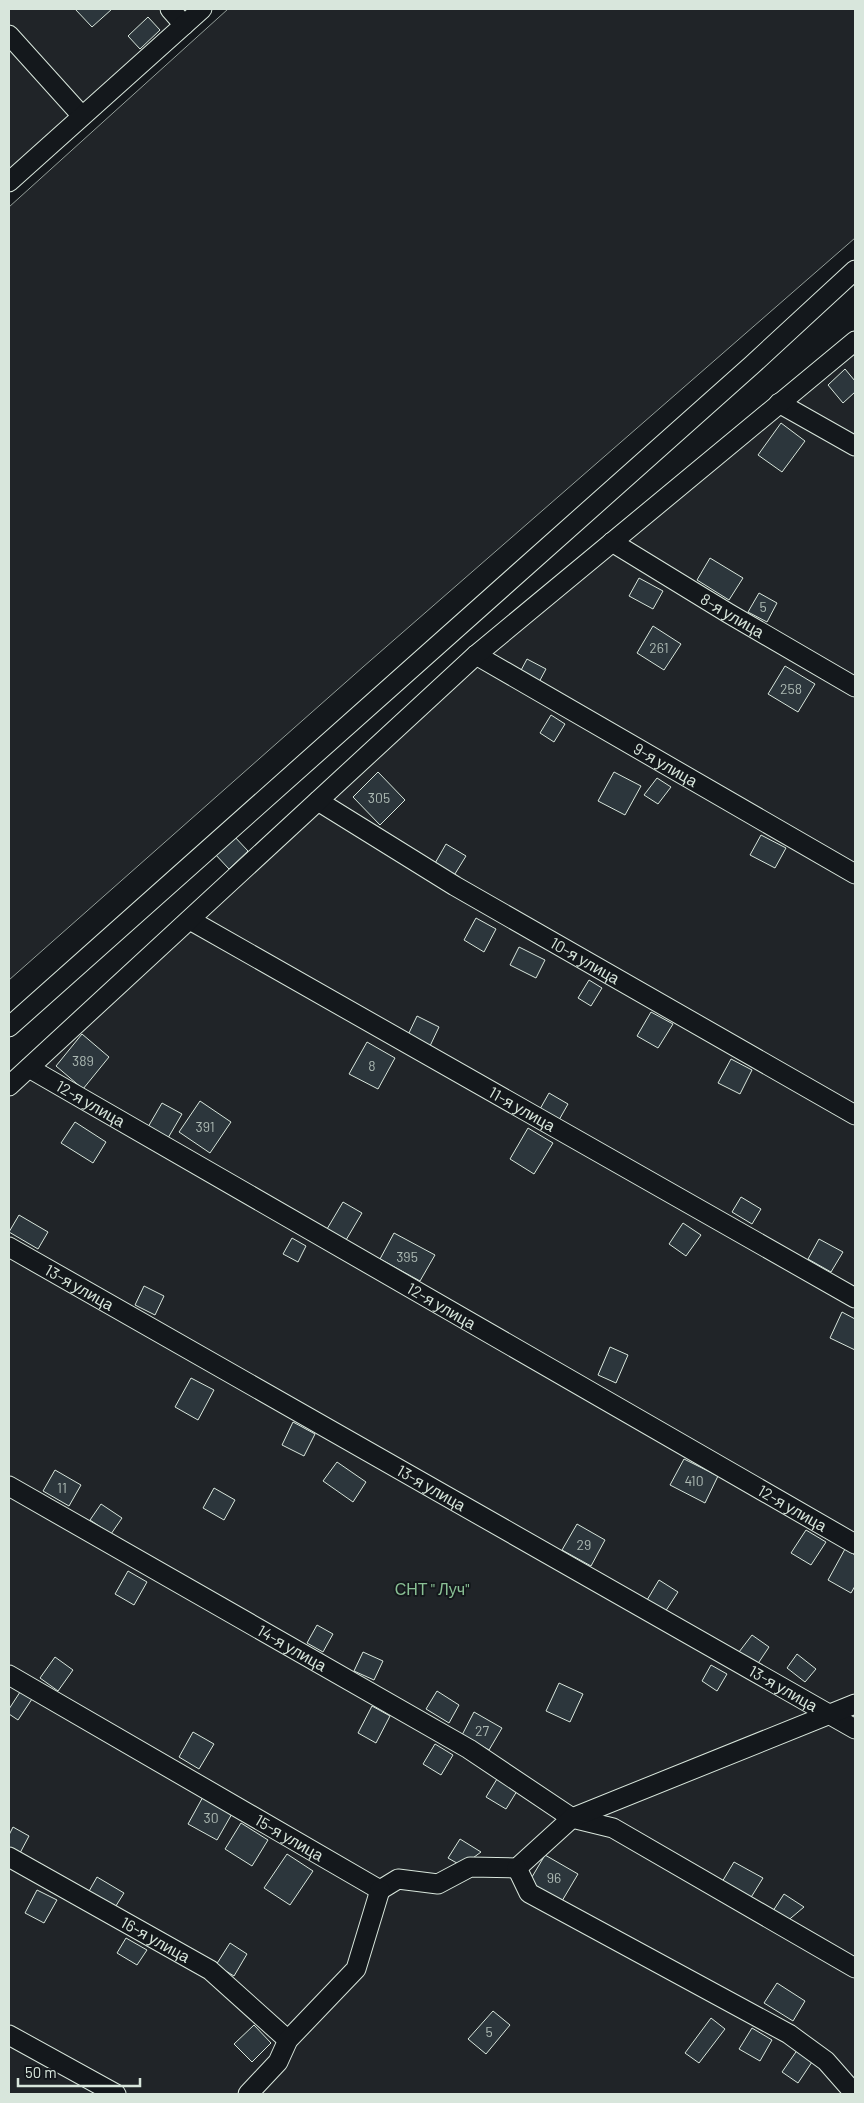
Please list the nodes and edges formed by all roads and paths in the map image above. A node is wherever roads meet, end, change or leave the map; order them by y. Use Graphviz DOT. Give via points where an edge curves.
graph roads {
  1 [pos="170,9"];
  2 [pos="202,9"];
  3 [pos="184,25"];
  4 [pos="9,35"];
  5 [pos="82,116"];
  6 [pos="9,182"];
  7 [pos="855,270"];
  8 [pos="855,340"];
  9 [pos="779,403"];
  10 [pos="855,446"];
  11 [pos="612,542"];
  12 [pos="476,655"];
  13 [pos="855,686"];
  14 [pos="318,801"];
  15 [pos="855,874"];
  16 [pos="190,920"];
  17 [pos="9,1027"];
  18 [pos="29,1068"];
  19 [pos="9,1086"];
  20 [pos="855,1115"];
  21 [pos="9,1247"];
  22 [pos="855,1298"];
  23 [pos="9,1486"];
  24 [pos="855,1544"];
  25 [pos="9,1675"];
  26 [pos="855,1704"];
  27 [pos="829,1715"];
  28 [pos="855,1729"];
  29 [pos="572,1818"];
  30 [pos="9,1857"];
  31 [pos="518,1868"];
  32 [pos="380,1890"];
  33 [pos="855,1968"];
  34 [pos="9,2034"];
  35 [pos="288,2040"];
  36 [pos="116,2094"];
  37 [pos="248,2094"];
  38 [pos="855,2094"];
  1 -- 3 [label="street"];
  2 -- 3 [label="street"];
  3 -- 5 [label="street"];
  4 -- 5 [label="street"];
  5 -- 6 [label="street"];
  7 -- 17 [label="street"];
  8 -- 9 [label="street"];
  9 -- 10 [label="street"];
  9 -- 11 [label="street"];
  11 -- 12 [label="street"];
  11 -- 13 [label="street, 8-я улица" via="728,614"];
  12 -- 14 [label="street"];
  12 -- 15 [label="street, 9-я улица"];
  14 -- 16 [label="street"];
  14 -- 20 [label="street, 10-я улица" via="455,886"];
  16 -- 18 [label="street"];
  16 -- 22 [label="street, 11-я улица"];
  18 -- 19 [label="street"];
  18 -- 24 [label="street, 12-я улица"];
  21 -- 27 [label="street, 13-я улица"];
  23 -- 29 [label="street, 14-я улица" via="469,1749"];
  25 -- 32 [label="street, 15-я улица"];
  26 -- 27 [label="street"];
  27 -- 28 [label="street, 13-я улица"];
  27 -- 29 [label="street"];
  29 -- 31 [label="street"];
  29 -- 33 [label="street" via="613,1828"];
  30 -- 35 [label="street, 16-я улица" via="210,1970"];
  31 -- 32 [label="street" via="470,1867 438,1884 398,1879"];
  31 -- 38 [label="street" via="529,1893 789,2034 826,2061"];
  32 -- 35 [label="street" via="356,1969"];
  34 -- 36 [label="street"];
  35 -- 37 [label="street" via="278,2062"];
}
